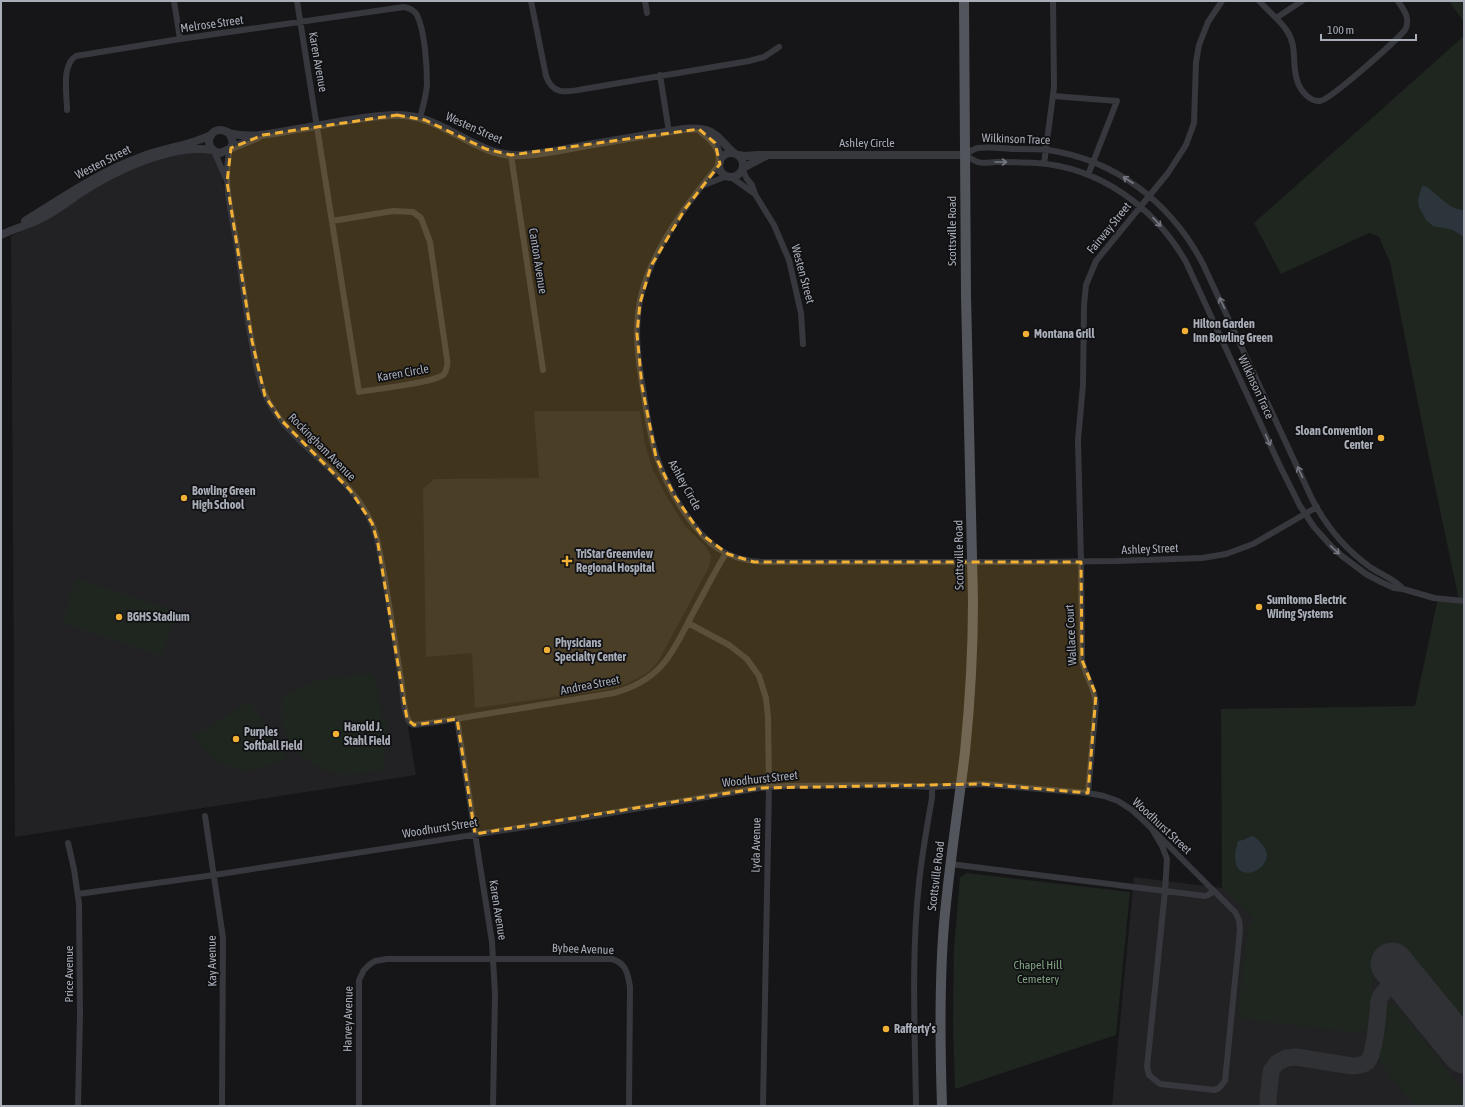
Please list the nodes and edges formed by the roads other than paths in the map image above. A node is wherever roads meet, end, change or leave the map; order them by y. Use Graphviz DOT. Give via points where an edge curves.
graph roads {
  1 [pos="174,1"];
  2 [pos="297,1"];
  3 [pos="410,1"];
  4 [pos="531,1"];
  5 [pos="645,1"];
  6 [pos="964,1"];
  7 [pos="1053,1"];
  8 [pos="1222,1"];
  9 [pos="1260,1"];
  10 [pos="1302,1"];
  11 [pos="1398,1"];
  12 [pos="408,8"];
  13 [pos="647,13"];
  14 [pos="1276,18"];
  15 [pos="301,23"];
  16 [pos="180,39"];
  17 [pos="779,47"];
  18 [pos="660,76"];
  19 [pos="1053,96"];
  20 [pos="67,110"];
  21 [pos="420,118"];
  22 [pos="318,126"];
  23 [pos="699,129"];
  24 [pos="669,132"];
  25 [pos="229,133"];
  26 [pos="211,135"];
  27 [pos="263,135"];
  28 [pos="230,149"];
  29 [pos="213,150"];
  30 [pos="1046,150"];
  31 [pos="736,154"];
  32 [pos="511,155"];
  33 [pos="769,155"];
  34 [pos="965,155"];
  35 [pos="1093,162"];
  36 [pos="720,163"];
  37 [pos="1044,164"];
  38 [pos="743,168"];
  39 [pos="1088,175"];
  40 [pos="729,176"];
  41 [pos="227,182"];
  42 [pos="704,185"];
  43 [pos="755,194"];
  44 [pos="1150,195"];
  45 [pos="1141,207"];
  46 [pos="332,220"];
  47 [pos="14,228"];
  48 [pos="1,234"];
  49 [pos="803,344"];
  50 [pos="543,370"];
  51 [pos="1317,507"];
  52 [pos="1305,514"];
  53 [pos="726,553"];
  54 [pos="972,562"];
  55 [pos="1081,562"];
  56 [pos="1403,589"];
  57 [pos="1464,601"];
  58 [pos="688,623"];
  59 [pos="457,719"];
  60 [pos="410,723"];
  61 [pos="960,784"];
  62 [pos="769,787"];
  63 [pos="932,787"];
  64 [pos="1088,793"];
  65 [pos="205,816"];
  66 [pos="1152,829"];
  67 [pos="475,834"];
  68 [pos="68,843"];
  69 [pos="950,864"];
  70 [pos="214,875"];
  71 [pos="1165,891"];
  72 [pos="1214,891"];
  73 [pos="78,894"];
  74 [pos="494,958"];
  75 [pos="78,1106"];
  76 [pos="222,1106"];
  77 [pos="358,1106"];
  78 [pos="493,1106"];
  79 [pos="629,1106"];
  80 [pos="764,1106"];
  81 [pos="916,1106"];
  82 [pos="942,1106"];
  1 -- 16 [label="street"];
  2 -- 15 [label="street, Karen Avenue"];
  3 -- 12 [label="street"];
  4 -- 18 [label="street" via="546,76 549,84 556,90 584,89"];
  5 -- 13 [label="street"];
  6 -- 34 [label="main road, Scottsville Road"];
  7 -- 19 [label="street"];
  8 -- 44 [label="street, Fairway Street" via="1205,29 1197,54 1195,114 1190,138 1173,166"];
  9 -- 14 [label="street"];
  10 -- 14 [label="street"];
  11 -- 14 [label="street" via="1407,17 1405,30 1330,96 1320,101 1307,96 1298,82 1294,69 1292,40"];
  12 -- 15 [label="street, Melrose Street"];
  12 -- 21 [label="street" via="415,13 420,23 426,64 426,91"];
  15 -- 16 [label="street, Melrose Street"];
  15 -- 22 [label="street, Karen Avenue"];
  16 -- 20 [label="street, Melrose Street" via="82,54 71,59 66,75"];
  17 -- 18 [label="street" via="764,57 749,61"];
  18 -- 24 [label="street"];
  19 -- 30 [label="street"];
  19 -- 35 [label="street" via="1117,101"];
  21 -- 22 [label="street, Westen Street" via="397,115"];
  21 -- 32 [label="street, Westen Street" via="486,149"];
  22 -- 27 [label="street, Westen Street"];
  22 -- 46 [label="street, Karen Circle"];
  23 -- 24 [label="street, Westen Street"];
  23 -- 31 [label="street, Westen Street" via="713,133"];
  23 -- 36 [label="street" via="715,142"];
  24 -- 32 [label="street, Westen Street" via="550,152"];
  25 -- 26 [label="street" via="218,130"];
  25 -- 27 [label="street, Westen Street"];
  25 -- 28 [label="street" via="233,142"];
  26 -- 29 [label="street" via="209,142"];
  26 -- 47 [label="street, Westen Street" via="156,151 123,164 95,178"];
  27 -- 28 [label="street, Westen Street"];
  28 -- 29 [label="street" via="220,153"];
  28 -- 41 [label="street, Rockingham Avenue"];
  29 -- 41 [label="street, Rockingham Avenue"];
  29 -- 47 [label="street, Westen Street" via="191,148 140,163 100,182 38,220"];
  30 -- 34 [label="street, Wilkinson Trace" via="977,148"];
  30 -- 35 [label="street, Wilkinson Trace"];
  30 -- 37 [label="street"];
  31 -- 33 [label="street, Ashley Circle"];
  31 -- 36 [label="street" via="727,154"];
  31 -- 38 [label="street" via="743,162"];
  32 -- 50 [label="street, Canton Avenue"];
  33 -- 34 [label="street, Ashley Circle"];
  33 -- 38 [label="street, Ashley Circle"];
  34 -- 37 [label="street, Wilkinson Trace, one-way" via="977,162"];
  34 -- 54 [label="main road, Scottsville Road"];
  35 -- 39 [label="street"];
  44 -- 35 [label="street, Wilkinson Trace, one-way" via="1124,177"];
  36 -- 40 [label="street" via="722,171"];
  36 -- 42 [label="street, Ashley Circle"];
  37 -- 39 [label="street, Wilkinson Trace"];
  38 -- 40 [label="street" via="738,175"];
  38 -- 43 [label="street, Westen Street"];
  39 -- 45 [label="street, Wilkinson Trace" via="1114,188"];
  40 -- 42 [label="street"];
  40 -- 43 [label="street, Westen Street"];
  41 -- 60 [label="street, Rockingham Avenue" via="252,341 263,390 269,405 281,420 350,490 372,523"];
  42 -- 53 [label="street, Ashley Circle" via="682,214 651,266 640,303 637,334 647,417 660,467 674,495 701,534 713,546"];
  43 -- 49 [label="street, Westen Street" via="774,225 789,260 801,313"];
  44 -- 45 [label="street, Fairway Street"];
  51 -- 44 [label="street, Wilkinson Trace, one-way" via="1201,258 1178,225"];
  45 -- 52 [label="street, Wilkinson Trace, one-way" via="1166,232 1186,262 1280,466"];
  45 -- 55 [label="street, Fairway Street" via="1096,261 1086,285 1083,314 1083,385 1078,440"];
  46 -- 46 [label="street, Karen Circle" via="359,392 433,380 444,374 448,362 430,242 421,218 408,211 393,211"];
  47 -- 48 [label="street, Westen Street"];
  51 -- 52 [label="street, Ashley Street"];
  51 -- 56 [label="street, Wilkinson Trace" via="1330,528 1353,553"];
  52 -- 55 [label="street, Ashley Street" via="1261,540 1226,554 1184,559"];
  52 -- 56 [label="street, Wilkinson Trace, one-way" via="1323,538 1352,565 1381,582"];
  53 -- 54 [label="street, Ashley Circle" via="745,560 763,562"];
  53 -- 58 [label="street, Andrea Street"];
  54 -- 55 [label="street, Ashley Street"];
  54 -- 61 [label="main road, Scottsville Road" via="972,670"];
  55 -- 64 [label="street, Wallace Court" via="1082,660 1096,695"];
  56 -- 57 [label="street, Wilkinson Trace" via="1434,598"];
  58 -- 59 [label="street, Andrea Street" via="665,663 650,677 631,688"];
  58 -- 62 [label="street, Lyda Avenue" via="736,650 747,659 759,676 767,708"];
  59 -- 60 [label="street, Andrea Street" via="414,725"];
  59 -- 67 [label="street, Karen Avenue"];
  61 -- 63 [label="street, Woodhurst Street"];
  61 -- 64 [label="street, Woodhurst Street"];
  61 -- 69 [label="main road, Scottsville Road"];
  62 -- 63 [label="street, Woodhurst Street"];
  62 -- 67 [label="street, Woodhurst Street"];
  62 -- 80 [label="street, Lyda Avenue"];
  63 -- 81 [label="street" via="919,884 916,933"];
  64 -- 66 [label="street, Woodhurst Street" via="1118,801"];
  65 -- 70 [label="street, Kay Avenue"];
  66 -- 71 [label="street" via="1167,859"];
  66 -- 72 [label="street, Woodhurst Street"];
  67 -- 70 [label="street, Woodhurst Street"];
  67 -- 74 [label="street, Karen Avenue"];
  68 -- 73 [label="street, Price Avenue"];
  69 -- 71 [label="street"];
  69 -- 82 [label="main road, Scottsville Road" via="941,981"];
  70 -- 73 [label="street, Woodhurst Street"];
  70 -- 76 [label="street, Kay Avenue" via="223,947"];
  71 -- 72 [label="street" via="1205,896"];
  71 -- 72 [label="street, Woodhurst Street" via="1147,1067 1149,1075 1160,1084 1215,1090 1225,1081 1240,924 1235,912"];
  73 -- 75 [label="street, Price Avenue"];
  74 -- 77 [label="street, Harvey Avenue" via="388,959 375,962 364,970 359,980"];
  74 -- 78 [label="street, Karen Avenue"];
  74 -- 79 [label="street, Bybee Avenue" via="612,959 620,962 627,971 630,987"];
}
